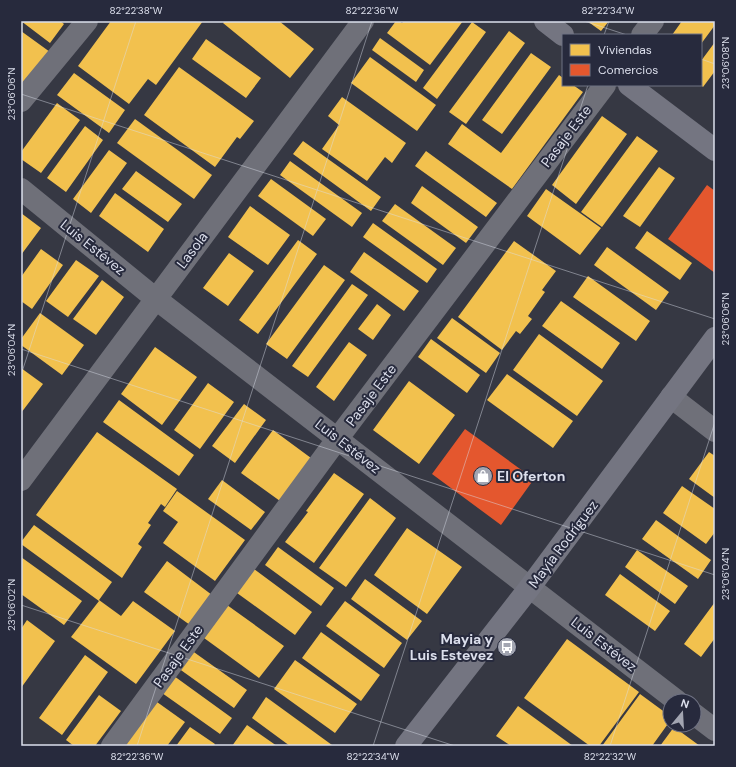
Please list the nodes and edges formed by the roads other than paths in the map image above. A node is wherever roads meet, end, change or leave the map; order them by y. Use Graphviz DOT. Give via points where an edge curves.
graph roads {
  1 [pos="87,21"];
  2 [pos="363,21"];
  3 [pos="545,21"];
  4 [pos="653,21"];
  5 [pos="562,34"];
  6 [pos="643,34"];
  7 [pos="604,86"];
  8 [pos="630,86"];
  9 [pos="21,100"];
  10 [pos="715,150"];
  11 [pos="21,189"];
  12 [pos="156,299"];
  13 [pos="715,338"];
  14 [pos="671,397"];
  15 [pos="715,431"];
  16 [pos="338,438"];
  17 [pos="21,480"];
  18 [pos="530,587"];
  19 [pos="667,693"];
  20 [pos="702,720"];
  21 [pos="715,730"];
  22 [pos="112,746"];
  23 [pos="406,746"];
  1 -- 9 [label="street"];
  2 -- 12 [label="street, Lasola"];
  3 -- 5 [label="main road"];
  4 -- 6 [label="street"];
  7 -- 16 [label="street, Pasaje Este"];
  8 -- 10 [label="main road"];
  11 -- 12 [label="street, Luis Estévez"];
  12 -- 16 [label="street, Luis Estévez"];
  12 -- 17 [label="street, Lasola"];
  13 -- 14 [label="main road, Mayía Rodríguez"];
  14 -- 15 [label="street"];
  14 -- 18 [label="main road, Mayía Rodríguez"];
  16 -- 18 [label="street, Luis Estévez"];
  16 -- 22 [label="street, Pasaje Este"];
  18 -- 19 [label="street, Luis Estévez"];
  18 -- 23 [label="main road, Mayía Rodríguez"];
  20 -- 21 [label="street"];
}
